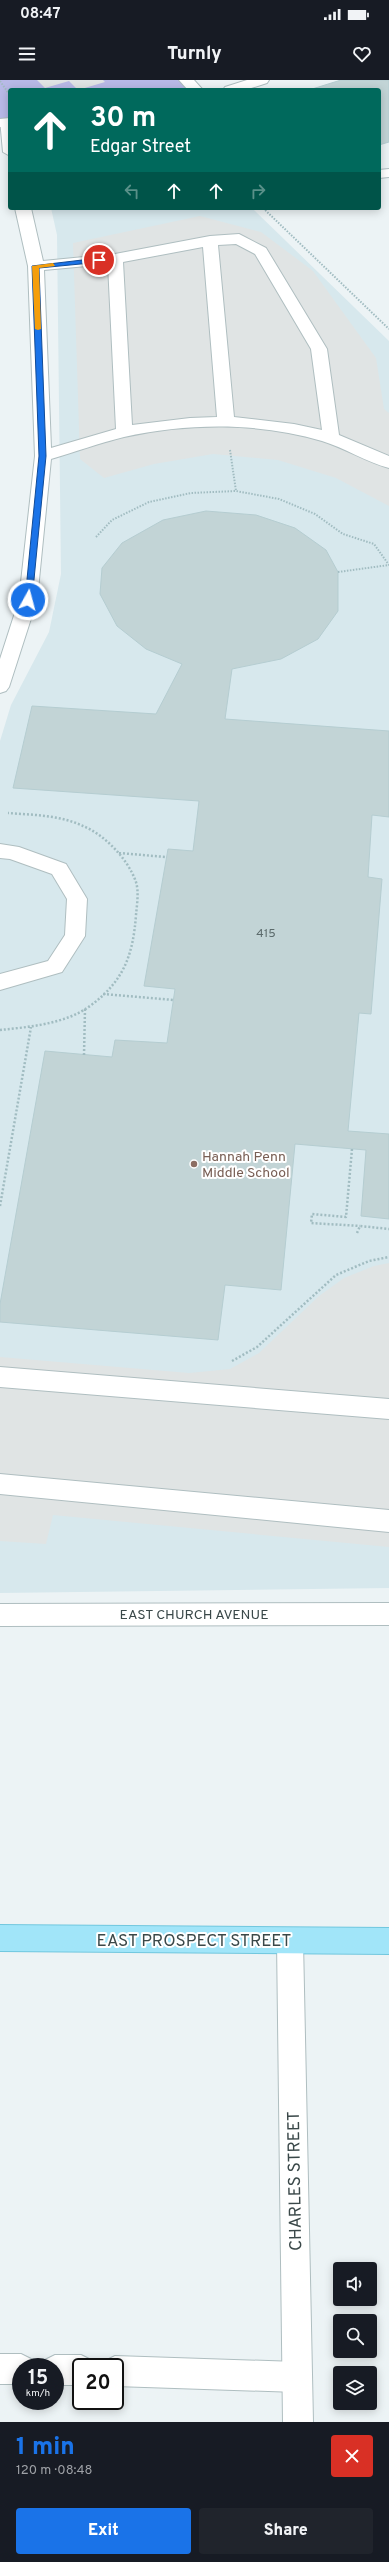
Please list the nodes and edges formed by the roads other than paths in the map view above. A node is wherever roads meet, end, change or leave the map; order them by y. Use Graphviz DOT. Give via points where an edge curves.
graph roads {
  1 [pos="186,80"];
  2 [pos="262,80"];
  3 [pos="194,88"];
  4 [pos="236,88"];
  5 [pos="4,122"];
  6 [pos="8,142"];
  7 [pos="22,210"];
  8 [pos="210,241"];
  9 [pos="115,259"];
  10 [pos="36,266"];
  11 [pos="226,423"];
  12 [pos="124,432"];
  13 [pos="331,437"];
  14 [pos="43,456"];
  15 [pos="389,463"];
  16 [pos="0,687"];
  17 [pos="0,851"];
  18 [pos="0,982"];
  19 [pos="0,1377"];
  20 [pos="389,1410"];
  21 [pos="0,1484"];
  22 [pos="389,1521"];
  23 [pos="389,1614"];
  24 [pos="0,1615"];
  25 [pos="0,1938"];
  26 [pos="389,1940"];
  27 [pos="290,1941"];
  28 [pos="0,2369"];
  29 [pos="12,2369"];
  30 [pos="124,2371"];
  31 [pos="297,2377"];
  32 [pos="298,2422"];
  1 -- 3 [label="street"];
  2 -- 4 [label="street"];
  5 -- 6 [label="street"];
  7 -- 10 [label="street"];
  8 -- 9 [label="street"];
  8 -- 11 [label="street"];
  8 -- 13 [label="street" via="238,240 261,251 319,350"];
  9 -- 10 [label="street"];
  9 -- 12 [label="street"];
  10 -- 14 [label="street"];
  11 -- 12 [label="street" via="176,425"];
  11 -- 13 [label="street" via="278,427"];
  12 -- 14 [label="street"];
  13 -- 15 [label="street" via="367,450"];
  14 -- 16 [label="street" via="28,600"];
  17 -- 18 [label="street" via="12,852 59,869 77,899 75,936 55,967"];
  19 -- 20 [label="street"];
  21 -- 22 [label="street"];
  23 -- 24 [label="street, EAST CHURCH AVENUE"];
  25 -- 27 [label="main road, EAST PROSPECT STREET"];
  26 -- 27 [label="main road, EAST PROSPECT STREET"];
  27 -- 31 [label="street, CHARLES STREET"];
  28 -- 29 [label="street"];
  30 -- 31 [label="street"];
  31 -- 32 [label="street, CHARLES STREET"];
}
